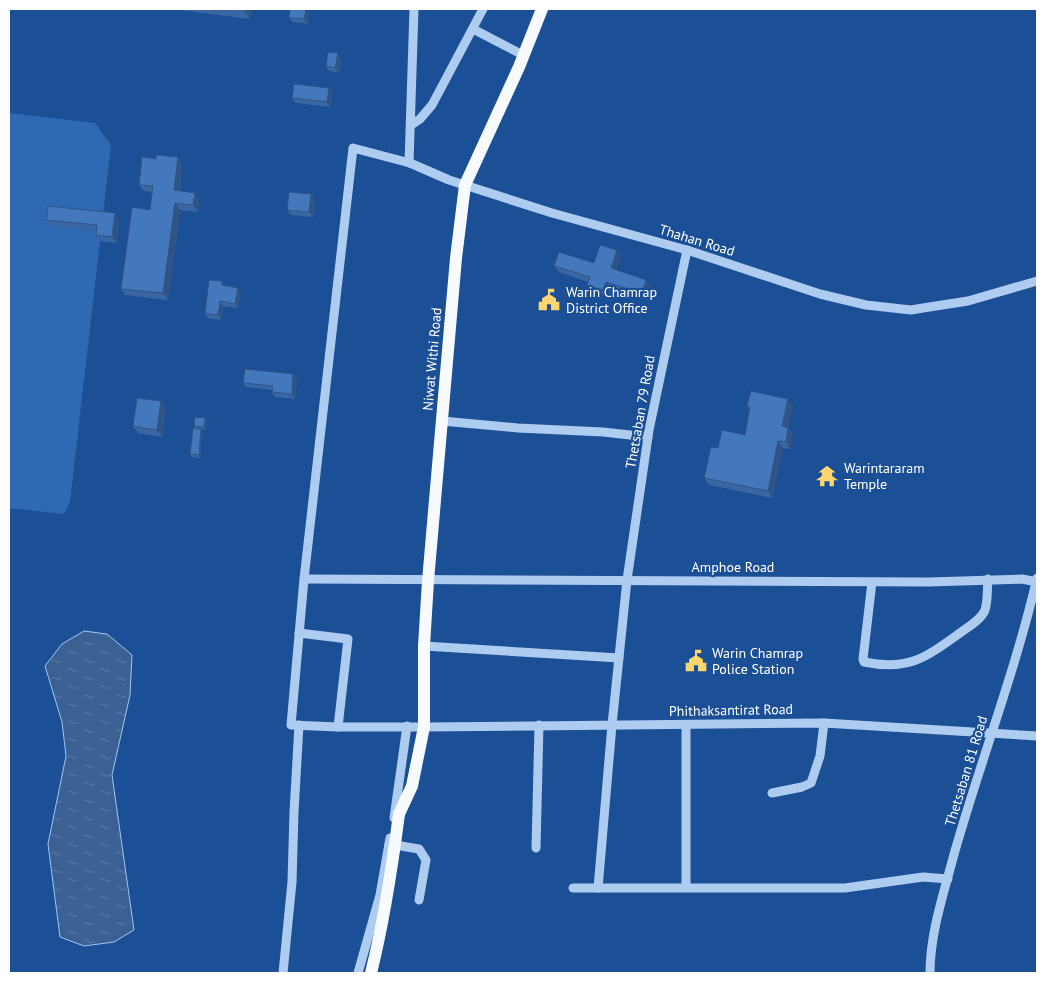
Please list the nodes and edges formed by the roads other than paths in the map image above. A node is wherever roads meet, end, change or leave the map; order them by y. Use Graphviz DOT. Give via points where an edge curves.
graph roads {
  1 [pos="414,9"];
  2 [pos="484,9"];
  3 [pos="542,9"];
  4 [pos="473,29"];
  5 [pos="523,55"];
  6 [pos="410,125"];
  7 [pos="410,163"];
  8 [pos="465,185"];
  9 [pos="687,250"];
  10 [pos="1037,281"];
  11 [pos="442,421"];
  12 [pos="648,438"];
  13 [pos="304,579"];
  14 [pos="988,579"];
  15 [pos="627,580"];
  16 [pos="428,581"];
  17 [pos="1037,581"];
  18 [pos="872,582"];
  19 [pos="299,633"];
  20 [pos="424,646"];
  21 [pos="618,658"];
  22 [pos="824,723"];
  23 [pos="299,725"];
  24 [pos="539,725"];
  25 [pos="612,725"];
  26 [pos="686,725"];
  27 [pos="407,726"];
  28 [pos="338,727"];
  29 [pos="424,727"];
  30 [pos="992,732"];
  31 [pos="1037,736"];
  32 [pos="772,793"];
  33 [pos="389,844"];
  34 [pos="536,848"];
  35 [pos="948,879"];
  36 [pos="686,887"];
  37 [pos="574,888"];
  38 [pos="598,888"];
  39 [pos="419,900"];
  40 [pos="283,973"];
  41 [pos="358,973"];
  42 [pos="371,973"];
  43 [pos="930,973"];
  1 -- 6 [label="street"];
  2 -- 4 [label="street"];
  3 -- 5 [label="main road, Niwat Withi Road"];
  4 -- 5 [label="street"];
  4 -- 6 [label="street" via="432,105"];
  5 -- 8 [label="main road, Niwat Withi Road"];
  6 -- 7 [label="street"];
  7 -- 8 [label="street, Thahan Road"];
  7 -- 13 [label="street, Thahan Road" via="353,148"];
  8 -- 9 [label="street, Thahan Road"];
  8 -- 11 [label="main road, Niwat Withi Road"];
  9 -- 10 [label="street, Thahan Road" via="820,294 866,305 911,310 968,301"];
  9 -- 12 [label="street, Thetsaban 79 Road"];
  11 -- 12 [label="street"];
  11 -- 16 [label="main road, Niwat Withi Road"];
  12 -- 15 [label="street, Thetsaban 79 Road"];
  13 -- 16 [label="street, Amphoe Road"];
  13 -- 19 [label="street"];
  14 -- 17 [label="street, Amphoe Road"];
  14 -- 18 [label="street, Amphoe Road"];
  14 -- 18 [label="street" via="985,609 979,619 929,655 897,665 874,664 863,659"];
  15 -- 16 [label="street, Amphoe Road"];
  15 -- 18 [label="street, Amphoe Road"];
  15 -- 21 [label="street, Thetsaban 79 Road"];
  16 -- 20 [label="main road, Niwat Withi Road"];
  17 -- 30 [label="street, Thetsaban 81 Road"];
  19 -- 23 [label="street" via="291,725"];
  19 -- 28 [label="street" via="348,639"];
  20 -- 21 [label="street"];
  20 -- 29 [label="main road, Niwat Withi Road"];
  21 -- 25 [label="street, Thetsaban 79 Road"];
  22 -- 26 [label="street, Phithaksantirat Road"];
  22 -- 30 [label="street, Phithaksantirat Road"];
  22 -- 32 [label="street" via="820,756 811,783"];
  23 -- 28 [label="street, Phithaksantirat Road"];
  23 -- 40 [label="street" via="292,882"];
  24 -- 25 [label="street, Phithaksantirat Road"];
  24 -- 29 [label="street, Phithaksantirat Road"];
  24 -- 34 [label="street"];
  25 -- 26 [label="street, Phithaksantirat Road"];
  25 -- 38 [label="street, Thetsaban 79 Road"];
  26 -- 36 [label="street"];
  27 -- 28 [label="street, Phithaksantirat Road"];
  27 -- 29 [label="street, Phithaksantirat Road"];
  27 -- 33 [label="street"];
  29 -- 42 [label="main road, Niwat Withi Road, bridge" via="412,786 399,814 391,880"];
  30 -- 31 [label="street, Phithaksantirat Road"];
  30 -- 35 [label="street, Thetsaban 81 Road"];
  33 -- 39 [label="street" via="419,849 426,860"];
  33 -- 41 [label="street" via="380,894"];
  35 -- 36 [label="street" via="923,877 845,888"];
  35 -- 43 [label="street, Thetsaban 81 Road" via="937,921"];
  36 -- 38 [label="street"];
  37 -- 38 [label="street"];
}
